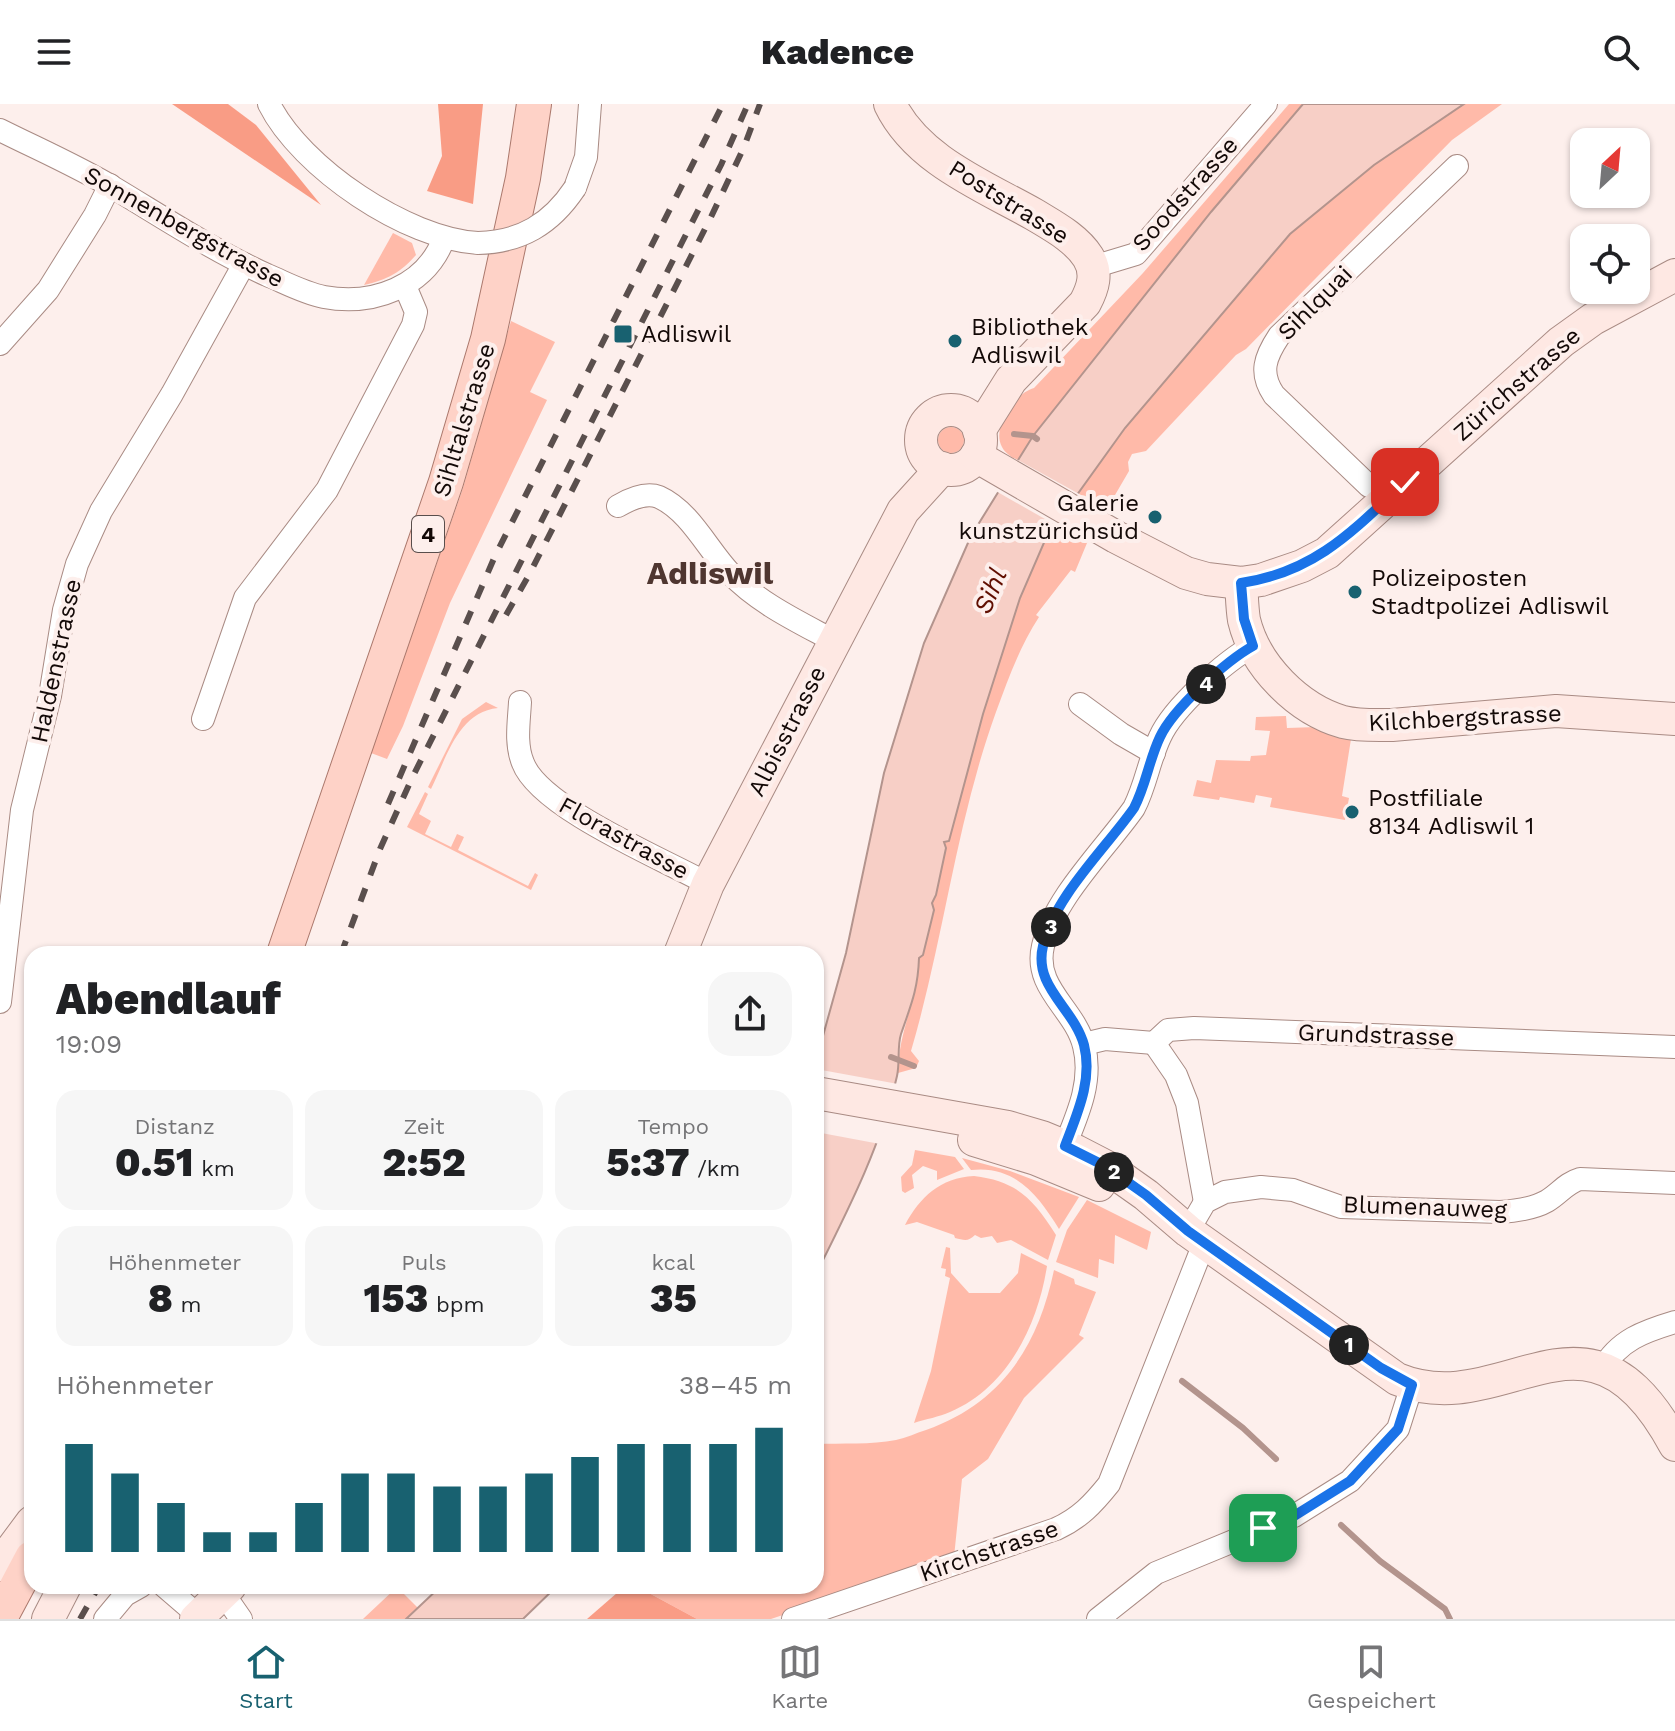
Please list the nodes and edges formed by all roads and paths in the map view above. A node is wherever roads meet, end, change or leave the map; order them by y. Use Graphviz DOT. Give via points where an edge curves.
graph roads {
  1 [pos="269,104"];
  2 [pos="534,104"];
  3 [pos="590,104"];
  4 [pos="890,104"];
  5 [pos="1266,104"];
  6 [pos="0,130"];
  7 [pos="1457,166"];
  8 [pos="110,185"];
  9 [pos="444,238"];
  10 [pos="244,264"];
  11 [pos="1093,267"];
  12 [pos="1675,275"];
  13 [pos="405,286"];
  14 [pos="0,344"];
  15 [pos="977,441"];
  16 [pos="934,462"];
  17 [pos="1369,486"];
  18 [pos="618,506"];
  19 [pos="1241,583"];
  20 [pos="834,641"];
  21 [pos="1253,646"];
  22 [pos="520,702"];
  23 [pos="1080,704"];
  24 [pos="203,719"];
  25 [pos="1675,719"];
  26 [pos="1154,753"];
  27 [pos="708,884"];
  28 [pos="287,946"];
  29 [pos="683,946"];
  30 [pos="0,1002"];
  31 [pos="1154,1043"];
  32 [pos="1084,1044"];
  33 [pos="1675,1047"];
  34 [pos="824,1095"];
  35 [pos="824,1110"];
  36 [pos="908,1118"];
  37 [pos="1061,1156"];
  38 [pos="1675,1183"];
  39 [pos="1205,1202"];
  40 [pos="1198,1238"];
  41 [pos="1675,1322"];
  42 [pos="1602,1370"];
  43 [pos="1412,1385"];
  44 [pos="1675,1445"];
  45 [pos="24,1533"];
  46 [pos="0,1565"];
  47 [pos="24,1573"];
  48 [pos="33,1594"];
  49 [pos="61,1594"];
  50 [pos="127,1594"];
  51 [pos="172,1594"];
  52 [pos="221,1594"];
  53 [pos="228,1594"];
  54 [pos="0,1618"];
  55 [pos="197,1618"];
  56 [pos="19,1619"];
  57 [pos="48,1619"];
  58 [pos="105,1619"];
  59 [pos="241,1619"];
  60 [pos="793,1619"];
  61 [pos="1098,1619"];
  1 -- 9 [label="street" via="293,142 336,180"];
  2 -- 28 [label="main road, Sihltalstrasse / 4" via="488,339 463,425"];
  3 -- 9 [label="street, bridge" via="586,157 562,207 513,239 478,243"];
  4 -- 11 [label="main road, Poststrasse" via="924,148 1054,226 1080,247"];
  5 -- 11 [label="street, Soodstrasse" via="1136,254"];
  6 -- 8 [label="street, Sonnenbergstrasse"];
  7 -- 17 [label="street, Sihlquai" via="1279,336 1264,364 1274,395"];
  8 -- 10 [label="street, Sonnenbergstrasse"];
  8 -- 14 [label="street" via="48,290"];
  9 -- 13 [label="street, Sonnenbergstrasse" via="424,270"];
  10 -- 13 [label="street, Sonnenbergstrasse" via="324,297 356,300"];
  10 -- 30 [label="street, Haldenstrasse" via="101,511 77,564 22,810"];
  11 -- 15 [label="main road" via="1085,303 1011,380"];
  12 -- 19 [label="main road, Zürichstrasse" via="1561,342 1327,553 1302,566"];
  13 -- 24 [label="street" via="416,312 413,325 327,490 245,598"];
  15 -- 16 [label="main road" via="959,468"];
  15 -- 16 [label="main road" via="946,410 928,421 921,439"];
  15 -- 19 [label="main road, Zürichstrasse" via="1116,537 1186,573"];
  16 -- 20 [label="main road, Albisstrasse" via="911,485 903,511"];
  18 -- 20 [label="street" via="651,495 670,504 732,575"];
  19 -- 21 [label="main road, Kilchbergstrasse"];
  20 -- 27 [label="main road, Albisstrasse"];
  21 -- 25 [label="main road, Kilchbergstrasse" via="1302,701 1356,724 1541,712"];
  21 -- 26 [label="street" via="1188,700 1169,721"];
  22 -- 27 [label="street, Florastrasse" via="520,753 537,786 575,814"];
  23 -- 26 [label="street"];
  26 -- 32 [label="street" via="1134,808 1056,913 1043,945 1046,984"];
  27 -- 29 [label="main road, Albisstrasse"];
  31 -- 32 [label="street, Grundstrasse" via="1105,1039"];
  31 -- 33 [label="street, Grundstrasse" via="1168,1030 1194,1028"];
  31 -- 39 [label="street" via="1187,1103"];
  32 -- 37 [label="street" via="1084,1090"];
  34 -- 36 [label="main road"];
  35 -- 36 [label="main road"];
  36 -- 37 [label="main road" via="1008,1127"];
  37 -- 40 [label="main road" via="1105,1166"];
  38 -- 39 [label="street, Blumenauweg" via="1580,1179 1547,1201 1500,1212 1352,1209 1293,1190 1261,1187 1225,1192"];
  39 -- 40 [label="street"];
  40 -- 43 [label="main road"];
  40 -- 60 [label="street, Kirchstrasse" via="1199,1256 1109,1484 1092,1506 1056,1529"];
  41 -- 42 [label="street" via="1640,1333 1616,1349"];
  42 -- 43 [label="main road" via="1574,1363 1545,1365 1465,1386"];
  42 -- 44 [label="main road" via="1642,1394"];
  43 -- 61 [label="street" via="1398,1429 1350,1481 1294,1516 1156,1573"];
  45 -- 46 [label="main road"];
  47 -- 54 [label="main road"];
  48 -- 56 [label="main road"];
  49 -- 57 [label="main road"];
  50 -- 58 [label="street"];
  51 -- 55 [label="street"];
  52 -- 55 [label="main road"];
  53 -- 59 [label="street"];
}
